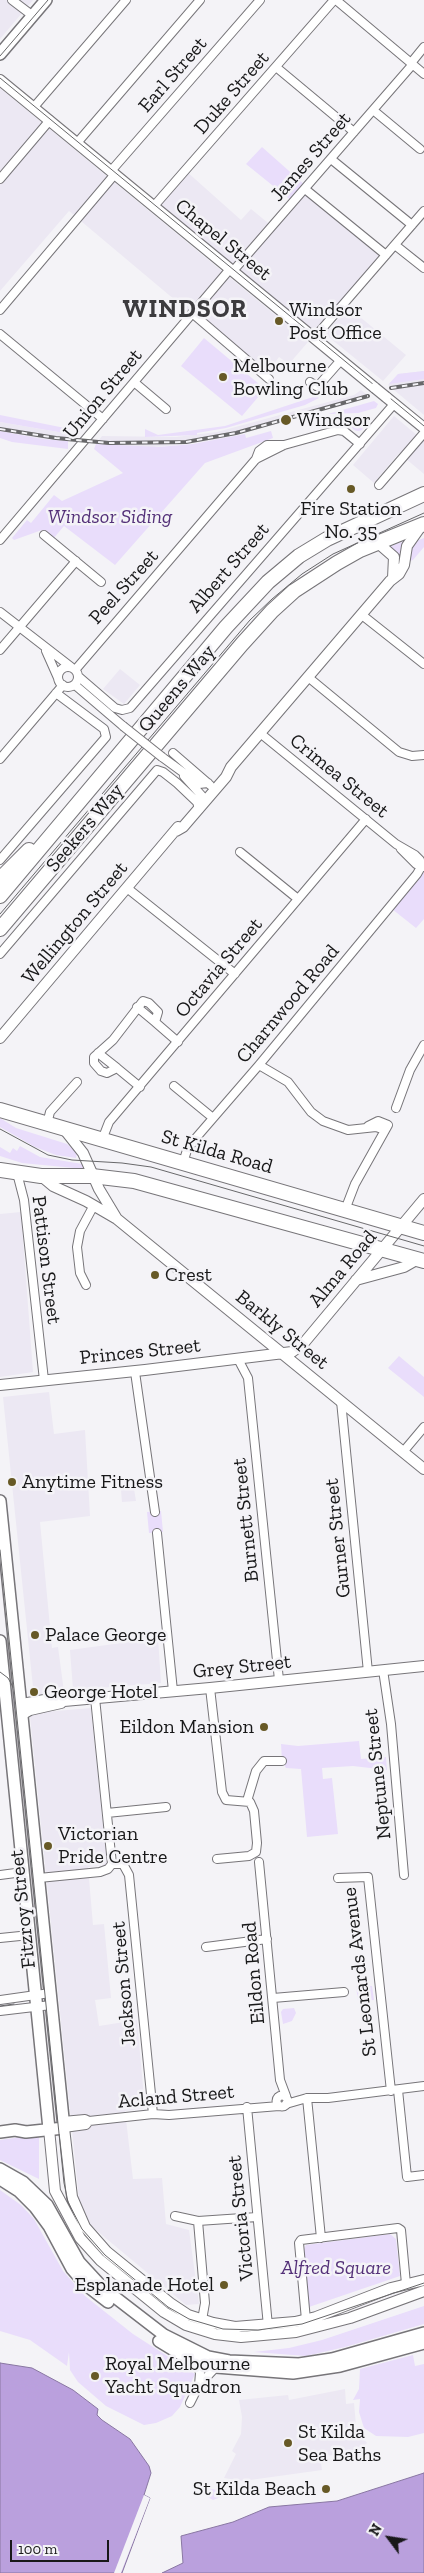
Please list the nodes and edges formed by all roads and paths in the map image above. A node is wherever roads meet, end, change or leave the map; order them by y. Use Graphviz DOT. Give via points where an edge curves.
graph roads {
  1 [pos="12,0"];
  2 [pos="46,0"];
  3 [pos="126,0"];
  4 [pos="200,0"];
  5 [pos="260,0"];
  6 [pos="335,0"];
  7 [pos="33,16"];
  8 [pos="424,47"];
  9 [pos="0,54"];
  10 [pos="412,64"];
  11 [pos="276,67"];
  12 [pos="424,74"];
  13 [pos="0,80"];
  14 [pos="34,107"];
  15 [pos="373,110"];
  16 [pos="50,120"];
  17 [pos="354,132"];
  18 [pos="77,143"];
  19 [pos="420,149"];
  20 [pos="331,159"];
  21 [pos="113,172"];
  22 [pos="0,179"];
  23 [pos="305,189"];
  24 [pos="154,206"];
  25 [pos="424,211"];
  26 [pos="412,225"];
  27 [pos="395,245"];
  28 [pos="386,255"];
  29 [pos="424,268"];
  30 [pos="231,270"];
  31 [pos="0,310"];
  32 [pos="192,314"];
  33 [pos="0,334"];
  34 [pos="314,338"];
  35 [pos="341,360"];
  36 [pos="269,379"];
  37 [pos="134,382"];
  38 [pos="310,382"];
  39 [pos="394,404"];
  40 [pos="166,409"];
  41 [pos="103,419"];
  42 [pos="424,428"];
  43 [pos="424,433"];
  44 [pos="360,444"];
  45 [pos="379,486"];
  46 [pos="424,494"];
  47 [pos="422,525"];
  48 [pos="1,535"];
  49 [pos="44,535"];
  50 [pos="378,543"];
  51 [pos="76,561"];
  52 [pos="392,578"];
  53 [pos="102,582"];
  54 [pos="0,612"];
  55 [pos="362,614"];
  56 [pos="19,628"];
  57 [pos="45,649"];
  58 [pos="0,650"];
  59 [pos="424,664"];
  60 [pos="75,675"];
  61 [pos="308,677"];
  62 [pos="60,682"];
  63 [pos="56,693"];
  64 [pos="260,733"];
  65 [pos="172,753"];
  66 [pos="424,755"];
  67 [pos="0,759"];
  68 [pos="231,767"];
  69 [pos="183,775"];
  70 [pos="209,785"];
  71 [pos="199,803"];
  72 [pos="366,819"];
  73 [pos="62,822"];
  74 [pos="240,852"];
  75 [pos="0,860"];
  76 [pos="422,867"];
  77 [pos="0,878"];
  78 [pos="127,888"];
  79 [pos="0,896"];
  80 [pos="298,899"];
  81 [pos="0,929"];
  82 [pos="0,954"];
  83 [pos="235,974"];
  84 [pos="137,1008"];
  85 [pos="155,1022"];
  86 [pos="0,1038"];
  87 [pos="178,1042"];
  88 [pos="424,1045"];
  89 [pos="98,1052"];
  90 [pos="259,1065"];
  91 [pos="116,1068"];
  92 [pos="77,1082"];
  93 [pos="174,1086"];
  94 [pos="140,1087"];
  95 [pos="396,1108"];
  96 [pos="0,1110"];
  97 [pos="213,1118"];
  98 [pos="47,1124"];
  99 [pos="64,1129"];
  100 [pos="102,1140"];
  101 [pos="183,1163"];
  102 [pos="0,1170"];
  103 [pos="18,1173"];
  104 [pos="42,1176"];
  105 [pos="92,1176"];
  106 [pos="424,1199"];
  107 [pos="94,1206"];
  108 [pos="345,1210"];
  109 [pos="117,1219"];
  110 [pos="401,1226"];
  111 [pos="424,1233"];
  112 [pos="382,1249"];
  113 [pos="421,1260"];
  114 [pos="356,1280"];
  115 [pos="86,1285"];
  116 [pos="283,1354"];
  117 [pos="238,1359"];
  118 [pos="135,1372"];
  119 [pos="44,1380"];
  120 [pos="0,1385"];
  121 [pos="341,1401"];
  122 [pos="424,1427"];
  123 [pos="403,1452"];
  124 [pos="424,1469"];
  125 [pos="0,1501"];
  126 [pos="154,1512"];
  127 [pos="157,1533"];
  128 [pos="0,1641"];
  129 [pos="424,1666"];
  130 [pos="383,1670"];
  131 [pos="368,1672"];
  132 [pos="279,1680"];
  133 [pos="210,1688"];
  134 [pos="173,1691"];
  135 [pos="94,1698"];
  136 [pos="22,1709"];
  137 [pos="4,1726"];
  138 [pos="282,1761"];
  139 [pos="247,1801"];
  140 [pos="166,1807"];
  141 [pos="107,1813"];
  142 [pos="217,1859"];
  143 [pos="259,1862"];
  144 [pos="112,1864"];
  145 [pos="23,1872"];
  146 [pos="0,1874"];
  147 [pos="404,1875"];
  148 [pos="39,1878"];
  149 [pos="338,1878"];
  150 [pos="30,1935"];
  151 [pos="0,1938"];
  152 [pos="267,1939"];
  153 [pos="206,1947"];
  154 [pos="344,1992"];
  155 [pos="50,1993"];
  156 [pos="37,1994"];
  157 [pos="273,1998"];
  158 [pos="0,2000"];
  159 [pos="52,2005"];
  160 [pos="38,2007"];
  161 [pos="0,2011"];
  162 [pos="424,2086"];
  163 [pos="394,2090"];
  164 [pos="307,2098"];
  165 [pos="281,2100"];
  166 [pos="247,2107"];
  167 [pos="153,2114"];
  168 [pos="64,2124"];
  169 [pos="49,2126"];
  170 [pos="0,2132"];
  171 [pos="0,2169"];
  172 [pos="424,2175"];
  173 [pos="0,2179"];
  174 [pos="175,2216"];
  175 [pos="257,2217"];
  176 [pos="198,2221"];
  177 [pos="320,2238"];
  178 [pos="424,2280"];
  179 [pos="406,2284"];
  180 [pos="424,2291"];
  181 [pos="410,2296"];
  182 [pos="200,2325"];
  183 [pos="307,2325"];
  184 [pos="268,2331"];
  185 [pos="424,2333"];
  186 [pos="424,2343"];
  187 [pos="196,2361"];
  188 [pos="216,2367"];
  189 [pos="199,2385"];
  190 [pos="190,2403"];
  1 -- 7 [label="street"];
  2 -- 7 [label="main road"];
  3 -- 14 [label="street"];
  4 -- 18 [label="street"];
  5 -- 21 [label="street, Earl Street"];
  6 -- 10 [label="street"];
  6 -- 11 [label="street, Duke Street"];
  7 -- 9 [label="main road"];
  8 -- 10 [label="street, James Street"];
  10 -- 12 [label="street"];
  10 -- 15 [label="street, James Street"];
  11 -- 17 [label="street"];
  11 -- 24 [label="street, Duke Street"];
  13 -- 14 [label="street, Chapel Street"];
  14 -- 16 [label="street, Chapel Street"];
  15 -- 17 [label="street, James Street"];
  15 -- 19 [label="street"];
  16 -- 18 [label="street, Chapel Street"];
  16 -- 22 [label="street"];
  17 -- 20 [label="street, James Street"];
  18 -- 21 [label="street, Chapel Street"];
  20 -- 23 [label="street, James Street"];
  20 -- 26 [label="street"];
  21 -- 24 [label="street, Chapel Street"];
  21 -- 31 [label="street, Earl Street"];
  23 -- 28 [label="street"];
  23 -- 30 [label="street, James Street"];
  24 -- 30 [label="street, Chapel Street"];
  25 -- 26 [label="street"];
  26 -- 27 [label="street"];
  27 -- 28 [label="street"];
  27 -- 29 [label="street"];
  28 -- 34 [label="street"];
  30 -- 32 [label="street, Union Street"];
  30 -- 34 [label="street, Chapel Street"];
  32 -- 36 [label="street"];
  32 -- 37 [label="street, Union Street"];
  33 -- 41 [label="street"];
  34 -- 35 [label="street, Chapel Street"];
  35 -- 38 [label="street" via="319,385"];
  35 -- 39 [label="street, Chapel Street, bridge"];
  37 -- 40 [label="street"];
  37 -- 41 [label="street, Union Street"];
  39 -- 42 [label="street, Chapel Street"];
  39 -- 44 [label="street, Albert Street"];
  41 -- 48 [label="street, Union Street"];
  43 -- 45 [label="street"];
  44 -- 60 [label="street, Peel Street" via="340,430 284,445 270,444"];
  44 -- 60 [label="street, Albert Street" via="130,708 115,708"];
  46 -- 73 [label="highway, Queens Way" via="333,535 299,556 274,577 226,627"];
  47 -- 50 [label="highway, Queens Way"];
  47 -- 52 [label="street, Wellington Street" via="407,546 402,569"];
  49 -- 51 [label="street"];
  50 -- 52 [label="street" via="394,557"];
  50 -- 81 [label="highway, Queens Way" via="319,573 266,617"];
  51 -- 53 [label="street"];
  51 -- 56 [label="street"];
  52 -- 55 [label="street, Wellington Street"];
  54 -- 56 [label="street"];
  55 -- 59 [label="street"];
  55 -- 61 [label="street, Wellington Street"];
  56 -- 57 [label="street"];
  56 -- 58 [label="street"];
  57 -- 60 [label="street"];
  57 -- 62 [label="street"];
  60 -- 62 [label="street" via="69,687"];
  60 -- 62 [label="street, Peel Street" via="62,669"];
  60 -- 69 [label="street, bridge" via="123,726"];
  61 -- 64 [label="street, Wellington Street"];
  61 -- 66 [label="street" via="400,752"];
  62 -- 63 [label="street"];
  63 -- 67 [label="street"];
  63 -- 75 [label="street" via="104,729 106,737"];
  64 -- 68 [label="street, Wellington Street"];
  64 -- 72 [label="street, Crimea Street"];
  65 -- 70 [label="street"];
  68 -- 70 [label="street, Wellington Street"];
  68 -- 71 [label="street, Wellington Street" via="226,777"];
  69 -- 70 [label="street" via="199,784"];
  69 -- 71 [label="street"];
  70 -- 71 [label="street, Wellington Street"];
  71 -- 78 [label="street, Wellington Street" via="183,827"];
  71 -- 82 [label="street, Seekers Way" via="157,770"];
  72 -- 76 [label="street, Crimea Street" via="419,859"];
  72 -- 80 [label="street, Octavia Street"];
  73 -- 77 [label="highway"];
  73 -- 79 [label="highway, Queens Way"];
  74 -- 80 [label="street"];
  76 -- 90 [label="street, Charnwood Road"];
  78 -- 83 [label="street"];
  78 -- 86 [label="street, Wellington Street"];
  80 -- 83 [label="street, Octavia Street"];
  83 -- 87 [label="street, Octavia Street"];
  84 -- 85 [label="street"];
  84 -- 85 [label="street" via="143,1001 149,1003 158,1013"];
  84 -- 89 [label="street" via="118,1034"];
  85 -- 87 [label="street"];
  87 -- 94 [label="street, Octavia Street"];
  88 -- 95 [label="street" via="410,1070"];
  89 -- 91 [label="street"];
  89 -- 91 [label="street" via="93,1060 98,1069 106,1073"];
  90 -- 97 [label="street, Charnwood Road"];
  90 -- 108 [label="street" via="288,1082 311,1112 323,1121 340,1128 362,1129 377,1121 386,1128 354,1184"];
  91 -- 94 [label="street"];
  92 -- 98 [label="street" via="50,1112"];
  93 -- 97 [label="street"];
  94 -- 100 [label="street, Octavia Street" via="109,1122"];
  96 -- 98 [label="highway, St Kilda Road"];
  97 -- 101 [label="street, Charnwood Road" via="187,1150"];
  98 -- 99 [label="highway, St Kilda Road"];
  99 -- 100 [label="highway, St Kilda Road"];
  99 -- 105 [label="street, Barkly Street" via="83,1152"];
  100 -- 101 [label="highway, St Kilda Road"];
  101 -- 108 [label="highway, St Kilda Road"];
  102 -- 103 [label="highway"];
  103 -- 104 [label="highway"];
  103 -- 119 [label="street, Pattison Street" via="24,1200"];
  104 -- 105 [label="highway"];
  104 -- 107 [label="street, Barkly Street" via="53,1186"];
  105 -- 109 [label="street, Barkly Street"];
  105 -- 112 [label="highway" via="149,1184"];
  106 -- 110 [label="street, Alma Road"];
  107 -- 109 [label="street, Barkly Street"];
  107 -- 115 [label="street" via="83,1223 77,1247 78,1265"];
  108 -- 110 [label="highway, St Kilda Road"];
  109 -- 116 [label="street, Barkly Street"];
  110 -- 111 [label="highway, St Kilda Road"];
  110 -- 112 [label="street, Alma Road"];
  112 -- 113 [label="highway"];
  112 -- 114 [label="street, Alma Road"];
  113 -- 114 [label="street"];
  114 -- 116 [label="street, Alma Road" via="303,1344"];
  116 -- 117 [label="street, Princes Street"];
  116 -- 121 [label="street, Barkly Street"];
  117 -- 118 [label="street, Princes Street"];
  117 -- 132 [label="street, Burnett Street" via="248,1383"];
  118 -- 119 [label="street, Princes Street"];
  118 -- 126 [label="street"];
  119 -- 120 [label="street, Princes Street"];
  121 -- 123 [label="street, Barkly Street"];
  121 -- 131 [label="street, Gurner Street"];
  122 -- 123 [label="street"];
  123 -- 124 [label="street, Barkly Street"];
  125 -- 136 [label="main road, Fitzroy Street"];
  127 -- 134 [label="street"];
  128 -- 137 [label="main road, Fitzroy Street"];
  129 -- 130 [label="street, Grey Street"];
  130 -- 131 [label="street, Grey Street"];
  130 -- 147 [label="street, Neptune Street"];
  131 -- 132 [label="street, Grey Street"];
  132 -- 133 [label="street, Grey Street"];
  133 -- 134 [label="street, Grey Street"];
  133 -- 139 [label="street" via="222,1792 226,1800"];
  134 -- 135 [label="street, Grey Street"];
  135 -- 136 [label="street, Grey Street"];
  135 -- 141 [label="street"];
  136 -- 137 [label="main road"];
  136 -- 148 [label="main road, Fitzroy Street"];
  137 -- 145 [label="main road, Fitzroy Street"];
  138 -- 139 [label="street" via="264,1762 256,1770"];
  139 -- 142 [label="street" via="254,1811 256,1852 249,1856"];
  140 -- 141 [label="street"];
  141 -- 144 [label="street"];
  143 -- 152 [label="street, Eildon Road"];
  144 -- 148 [label="street" via="100,1872"];
  144 -- 167 [label="street, Jackson Street" via="123,1864 129,1875"];
  145 -- 146 [label="street"];
  145 -- 150 [label="main road, Fitzroy Street"];
  148 -- 155 [label="main road, Fitzroy Street"];
  149 -- 163 [label="street, St Leonards Avenue" via="368,1876"];
  150 -- 151 [label="street"];
  150 -- 156 [label="main road, Fitzroy Street"];
  152 -- 153 [label="street"];
  152 -- 157 [label="street, Eildon Road"];
  154 -- 157 [label="street"];
  155 -- 156 [label="street"];
  155 -- 159 [label="main road, Fitzroy Street"];
  156 -- 158 [label="street"];
  156 -- 160 [label="main road, Fitzroy Street"];
  157 -- 165 [label="street, Eildon Road"];
  159 -- 160 [label="street"];
  159 -- 168 [label="main road, Fitzroy Street"];
  160 -- 161 [label="street"];
  160 -- 169 [label="main road, Fitzroy Street"];
  162 -- 163 [label="street, Acland Street"];
  163 -- 164 [label="street, Acland Street"];
  163 -- 172 [label="street" via="407,2177"];
  164 -- 165 [label="street, Acland Street"];
  164 -- 177 [label="street"];
  165 -- 166 [label="street, Acland Street"];
  166 -- 167 [label="street, Acland Street" via="174,2115"];
  166 -- 175 [label="street, Victoria Street"];
  167 -- 168 [label="street, Acland Street"];
  168 -- 169 [label="main road"];
  168 -- 182 [label="street, Fitzroy Street" via="72,2197 81,2221 94,2239 121,2263"];
  169 -- 170 [label="main road" via="26,2132"];
  169 -- 182 [label="street, Fitzroy Street" via="55,2191 76,2232 92,2253 156,2306 176,2320"];
  171 -- 185 [label="main road" via="23,2182 39,2197 56,2219 82,2268 103,2288 164,2335 208,2357 300,2364 332,2359"];
  173 -- 187 [label="main road" via="35,2207 76,2274 160,2342"];
  174 -- 176 [label="street"];
  175 -- 176 [label="street"];
  175 -- 184 [label="street, Victoria Street"];
  176 -- 182 [label="street" via="206,2304"];
  177 -- 179 [label="street" via="398,2228 401,2230"];
  177 -- 183 [label="street" via="299,2243"];
  178 -- 179 [label="street"];
  179 -- 181 [label="street"];
  179 -- 183 [label="street" via="346,2304"];
  180 -- 181 [label="street"];
  181 -- 183 [label="street" via="362,2314"];
  182 -- 184 [label="street"];
  183 -- 184 [label="street"];
  186 -- 188 [label="main road" via="320,2371 293,2373"];
  187 -- 188 [label="main road"];
  187 -- 189 [label="street"];
  188 -- 189 [label="street"];
  189 -- 190 [label="street"];
}
